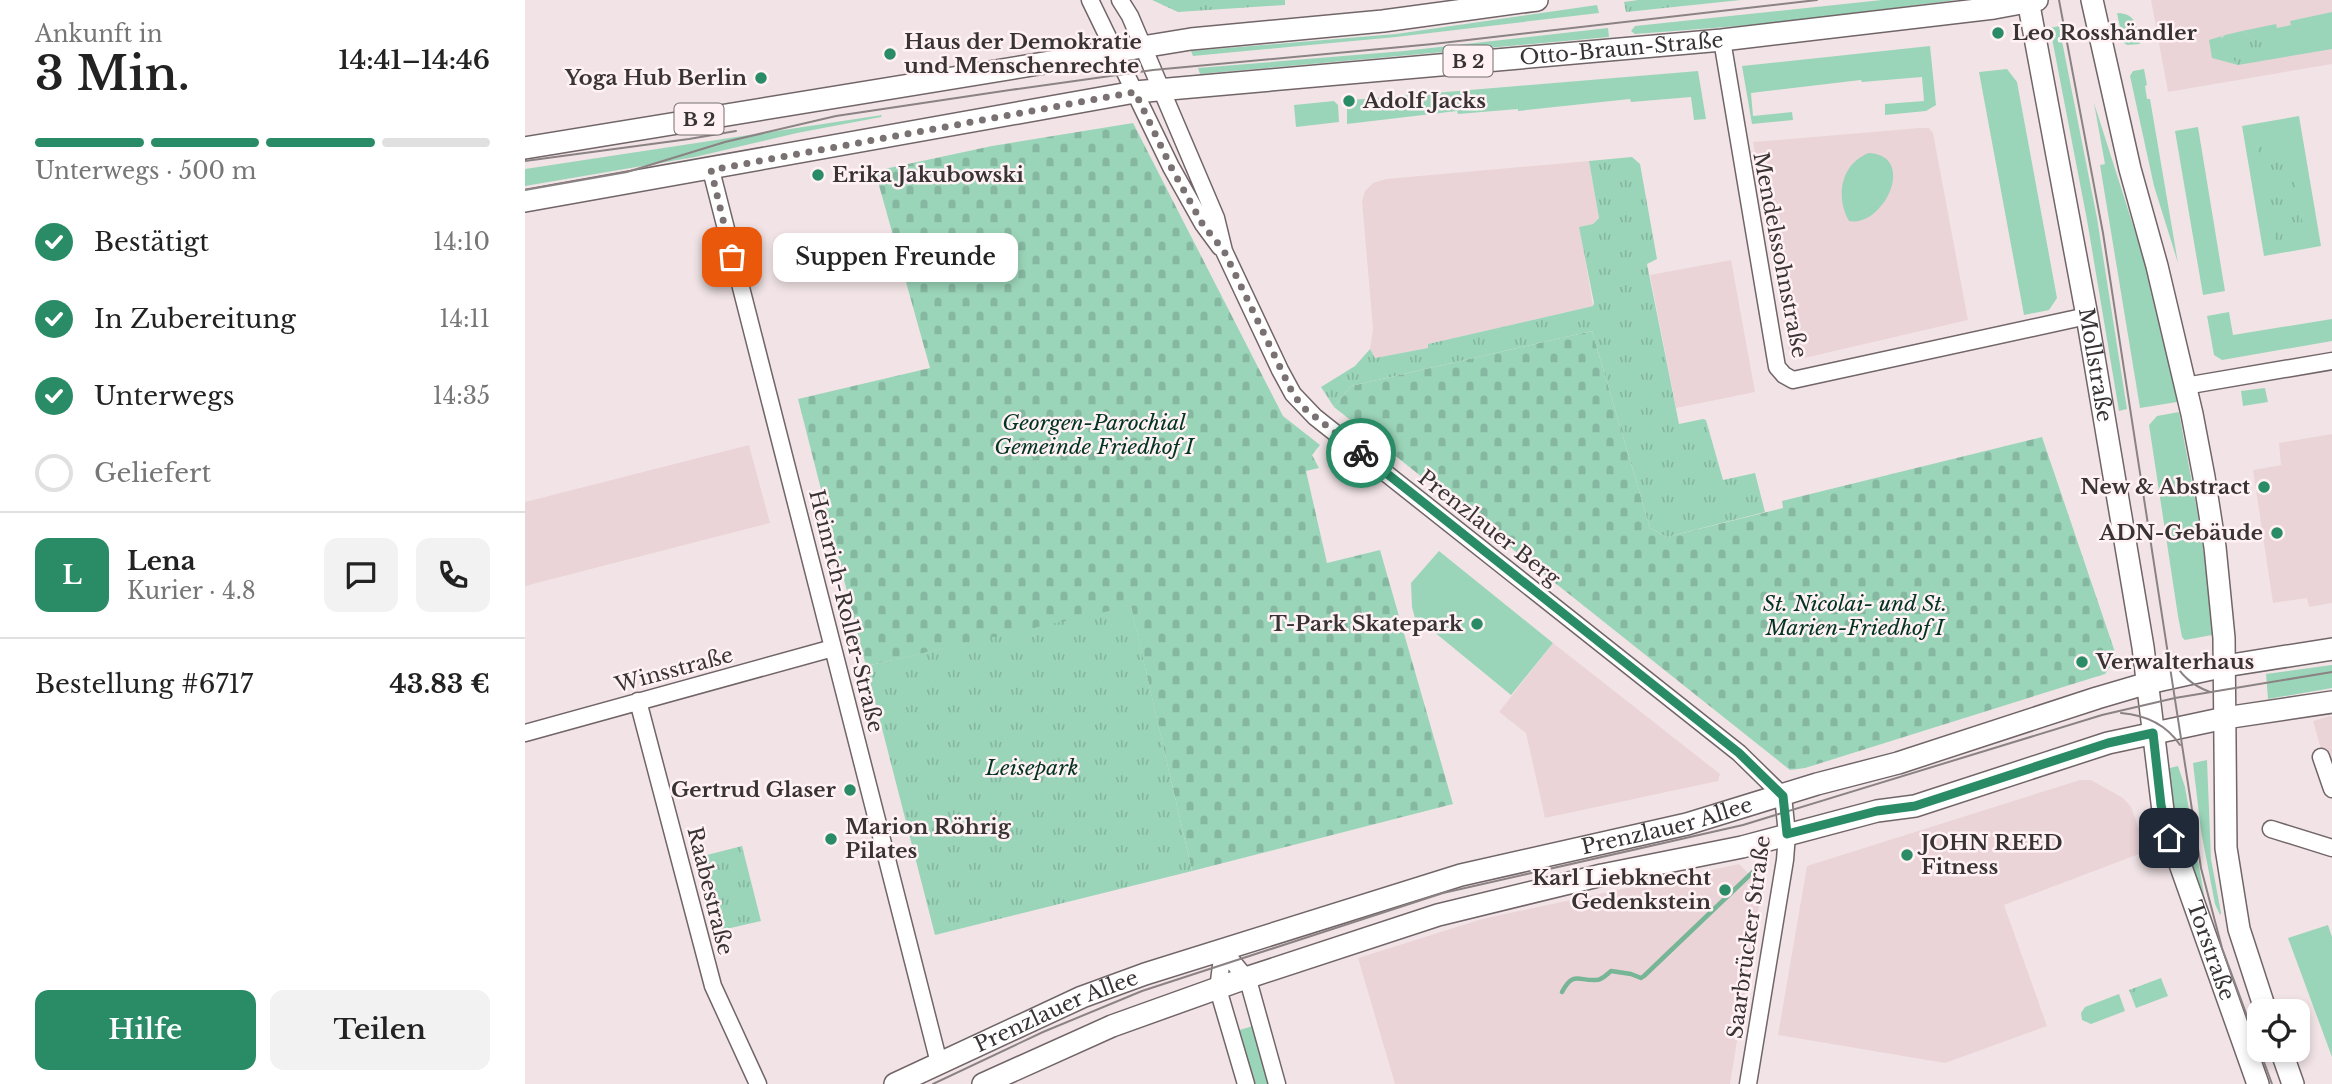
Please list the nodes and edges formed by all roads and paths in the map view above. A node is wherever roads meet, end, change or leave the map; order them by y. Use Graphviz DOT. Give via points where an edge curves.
graph roads {
  1 [pos="1090,0"];
  2 [pos="1120,0"];
  3 [pos="1537,0"];
  4 [pos="2092,0"];
  5 [pos="2031,1"];
  6 [pos="1722,40"];
  7 [pos="1144,48"];
  8 [pos="1115,52"];
  9 [pos="1160,89"];
  10 [pos="1135,92"];
  11 [pos="525,148"];
  12 [pos="711,170"];
  13 [pos="525,201"];
  14 [pos="1224,251"];
  15 [pos="2088,316"];
  16 [pos="2332,361"];
  17 [pos="2185,386"];
  18 [pos="833,648"];
  19 [pos="2332,649"];
  20 [pos="2225,666"];
  21 [pos="2148,683"];
  22 [pos="638,701"];
  23 [pos="2332,702"];
  24 [pos="2225,718"];
  25 [pos="525,733"];
  26 [pos="2153,733"];
  27 [pos="2321,757"];
  28 [pos="2332,789"];
  29 [pos="1783,796"];
  30 [pos="2271,829"];
  31 [pos="1787,834"];
  32 [pos="2332,848"];
  33 [pos="1223,950"];
  34 [pos="1246,978"];
  35 [pos="1218,989"];
  36 [pos="2262,999"];
  37 [pos="2286,1062"];
  38 [pos="939,1063"];
  39 [pos="758,1084"];
  40 [pos="895,1084"];
  41 [pos="983,1084"];
  42 [pos="1246,1084"];
  43 [pos="1277,1084"];
  44 [pos="1748,1084"];
  45 [pos="2258,1084"];
  46 [pos="2294,1084"];
  1 -- 8 [label="street, Prenzlauer Berg"];
  2 -- 7 [label="street, Prenzlauer Berg"];
  3 -- 7 [label="main road, B 2"];
  4 -- 17 [label="main road"];
  5 -- 6 [label="main road, Otto-Braun-Straße / B 2"];
  5 -- 15 [label="main road, Mollstraße"];
  6 -- 9 [label="main road, Otto-Braun-Straße / B 2"];
  6 -- 15 [label="street, Mendelssohnstraße" via="1777,367 1784,375 1793,380"];
  7 -- 8 [label="main road, B 2"];
  7 -- 9 [label="street, Prenzlauer Berg"];
  8 -- 10 [label="street, Prenzlauer Berg"];
  8 -- 11 [label="main road, B 2"];
  9 -- 10 [label="main road, B 2"];
  9 -- 14 [label="street, Prenzlauer Berg" via="1216,218"];
  10 -- 12 [label="main road, B 2"];
  10 -- 14 [label="street, Prenzlauer Berg" via="1203,225"];
  12 -- 13 [label="main road, B 2"];
  12 -- 18 [label="street, Heinrich-Roller-Straße"];
  14 -- 29 [label="street, Prenzlauer Berg" via="1280,370 1304,408 1739,753"];
  15 -- 21 [label="main road, Mollstraße"];
  16 -- 17 [label="street"];
  17 -- 20 [label="main road" via="2215,547"];
  18 -- 22 [label="street, Winsstraße"];
  18 -- 38 [label="street, Heinrich-Roller-Straße"];
  19 -- 20 [label="main road, Prenzlauer Allee"];
  20 -- 21 [label="main road, Prenzlauer Allee"];
  20 -- 24 [label="main road"];
  21 -- 26 [label="main road, Mollstraße"];
  21 -- 29 [label="main road, Prenzlauer Allee"];
  22 -- 25 [label="street, Winsstraße"];
  22 -- 39 [label="street, Raabestraße" via="713,986"];
  23 -- 24 [label="main road, Prenzlauer Allee"];
  24 -- 26 [label="main road, Prenzlauer Allee"];
  24 -- 36 [label="main road, Torstraße" via="2226,848 2239,929"];
  26 -- 31 [label="main road, Prenzlauer Allee" via="2108,743 1915,806"];
  26 -- 45 [label="main road, Torstraße" via="2169,838"];
  27 -- 28 [label="street"];
  29 -- 31 [label="street, Saarbrücker Straße"];
  29 -- 33 [label="main road, Prenzlauer Allee" via="1687,824 1461,875"];
  30 -- 32 [label="street"];
  31 -- 34 [label="main road, Prenzlauer Allee" via="1473,905"];
  31 -- 44 [label="street, Saarbrücker Straße"];
  33 -- 34 [label="street"];
  33 -- 35 [label="street"];
  33 -- 38 [label="main road, Prenzlauer Allee" via="1082,997"];
  34 -- 35 [label="main road, Prenzlauer Allee"];
  34 -- 43 [label="street"];
  35 -- 41 [label="main road, Prenzlauer Allee" via="1112,1026"];
  35 -- 42 [label="street"];
  37 -- 46 [label="main road"];
  38 -- 40 [label="main road, Prenzlauer Allee"];
}
